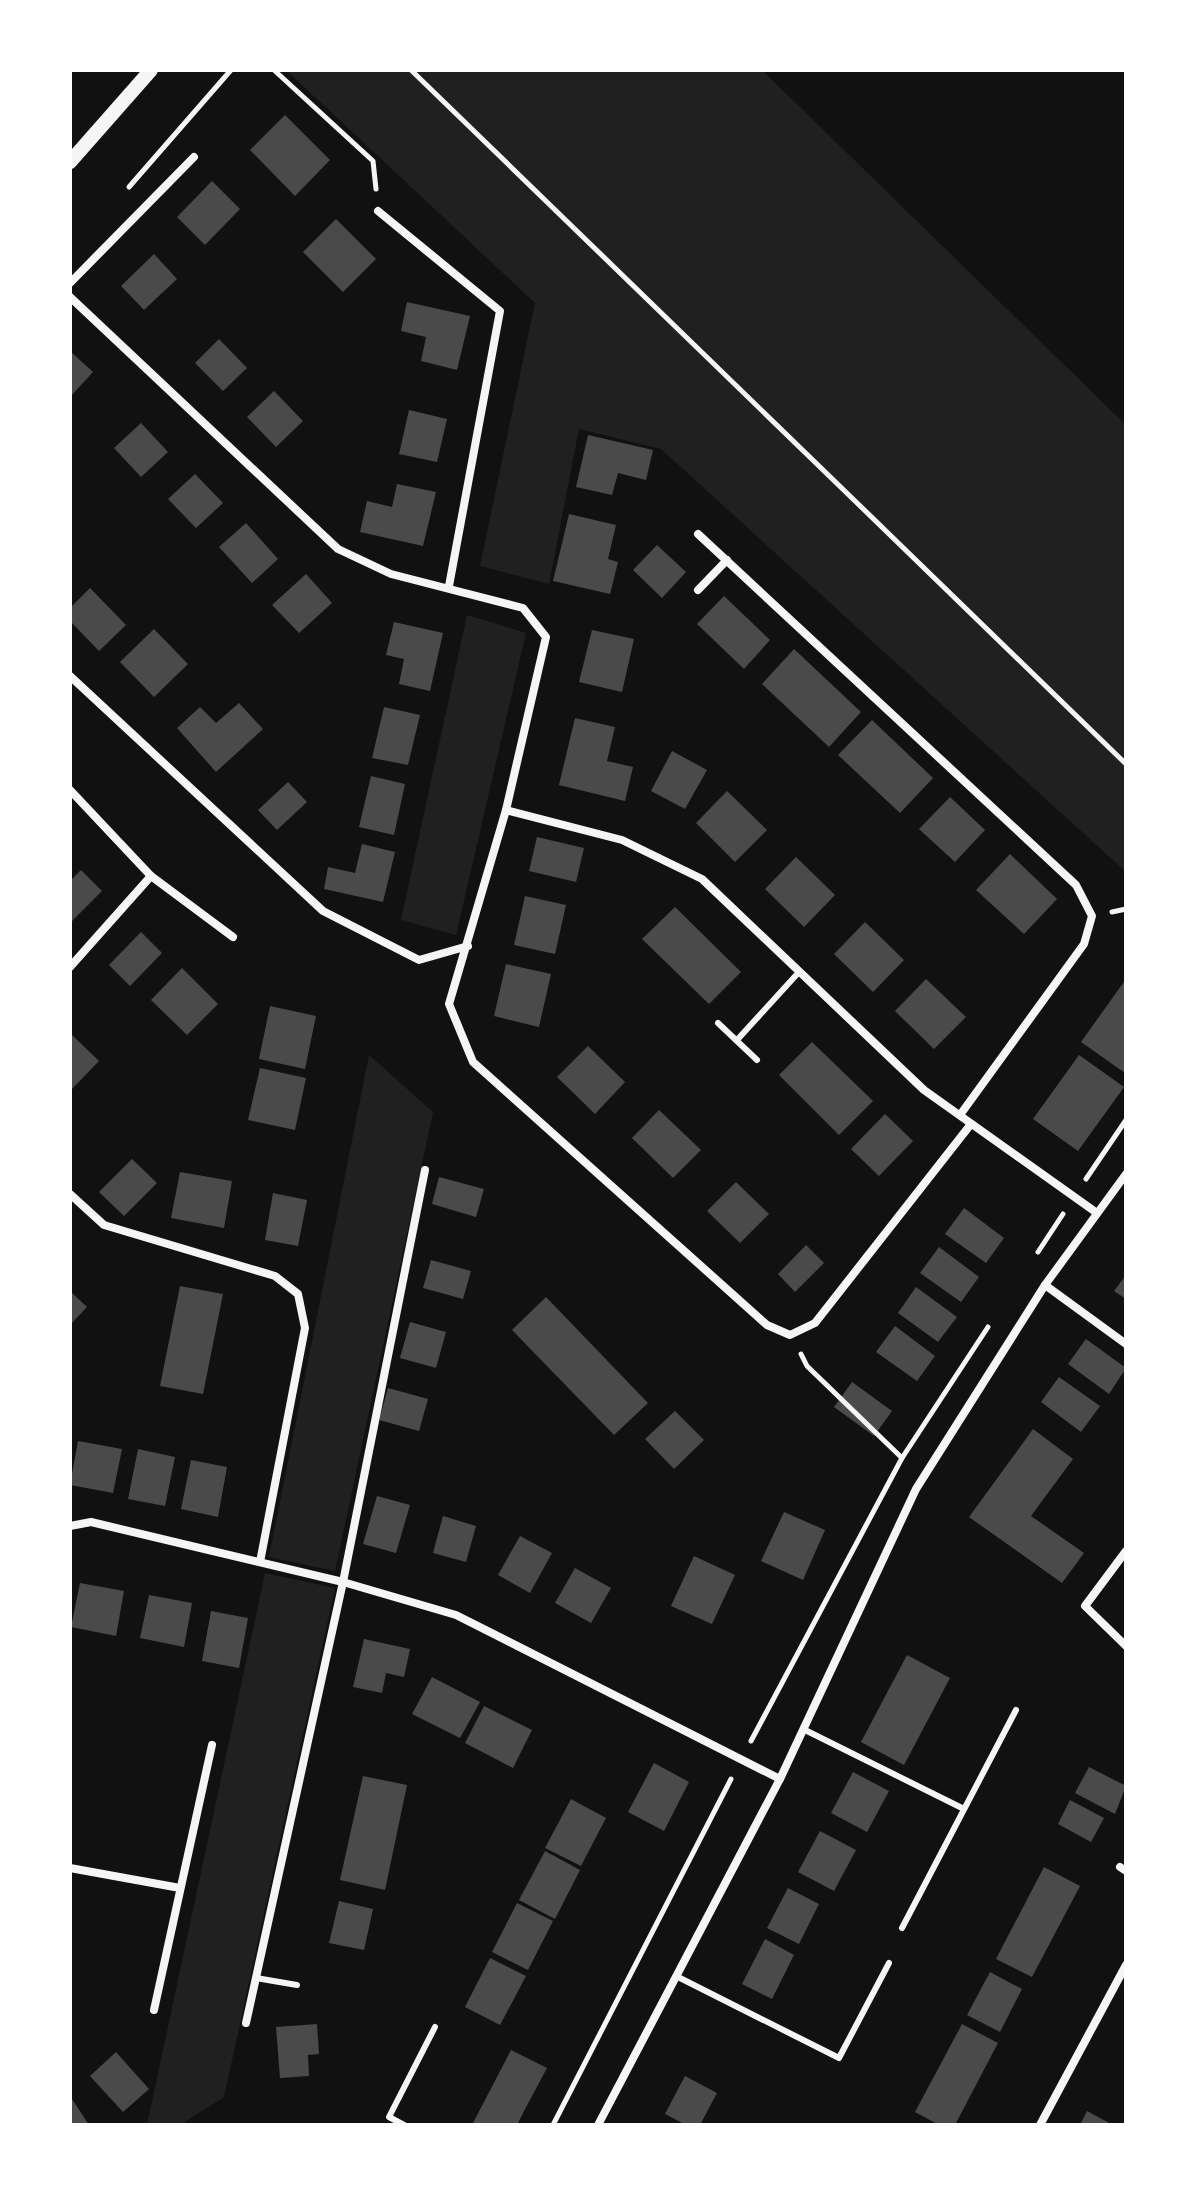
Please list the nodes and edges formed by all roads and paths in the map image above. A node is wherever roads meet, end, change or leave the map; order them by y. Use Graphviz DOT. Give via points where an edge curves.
graph roads {
  1 [pos="151,70"];
  2 [pos="231,70"];
  3 [pos="274,70"];
  4 [pos="411,70"];
  5 [pos="194,157"];
  6 [pos="70,162"];
  7 [pos="123,194"];
  8 [pos="378,211"];
  9 [pos="70,283"];
  10 [pos="70,297"];
  11 [pos="698,534"];
  12 [pos="727,560"];
  13 [pos="449,586"];
  14 [pos="698,590"];
  15 [pos="70,676"];
  16 [pos="1126,764"];
  17 [pos="70,790"];
  18 [pos="506,810"];
  19 [pos="151,876"];
  20 [pos="233,937"];
  21 [pos="468,946"];
  22 [pos="70,967"];
  23 [pos="799,972"];
  24 [pos="718,1023"];
  25 [pos="737,1040"];
  26 [pos="757,1060"];
  27 [pos="960,1115"];
  28 [pos="1126,1120"];
  29 [pos="971,1124"];
  30 [pos="425,1170"];
  31 [pos="1126,1174"];
  32 [pos="70,1194"];
  33 [pos="1074,1196"];
  34 [pos="1097,1213"];
  35 [pos="1031,1262"];
  36 [pos="1045,1285"];
  37 [pos="997,1314"];
  38 [pos="790,1335"];
  39 [pos="1126,1344"];
  40 [pos="902,1458"];
  41 [pos="924,1478"];
  42 [pos="70,1526"];
  43 [pos="1126,1551"];
  44 [pos="260,1562"];
  45 [pos="343,1582"];
  46 [pos="1126,1646"];
  47 [pos="1016,1710"];
  48 [pos="803,1729"];
  49 [pos="212,1745"];
  50 [pos="741,1759"];
  51 [pos="780,1779"];
  52 [pos="962,1808"];
  53 [pos="70,1868"];
  54 [pos="180,1888"];
  55 [pos="902,1928"];
  56 [pos="889,1963"];
  57 [pos="1126,1965"];
  58 [pos="676,1976"];
  59 [pos="256,1978"];
  60 [pos="297,1985"];
  61 [pos="154,2010"];
  62 [pos="246,2023"];
  63 [pos="435,2027"];
  64 [pos="404,2125"];
  65 [pos="553,2125"];
  66 [pos="598,2125"];
  67 [pos="1040,2125"];
  1 -- 6 [label="street"];
  2 -- 7 [label="path"];
  3 -- 8 [label="path" via="373,161"];
  4 -- 16 [label="path"];
  5 -- 9 [label="street"];
  8 -- 13 [label="street" via="500,311"];
  10 -- 13 [label="street" via="338,549 391,574"];
  11 -- 12 [label="street"];
  12 -- 14 [label="street"];
  12 -- 27 [label="street" via="1076,885 1092,916 1084,944"];
  13 -- 18 [label="street" via="523,608 546,637"];
  15 -- 21 [label="street" via="323,911 419,960"];
  17 -- 19 [label="street"];
  18 -- 21 [label="street"];
  18 -- 23 [label="street" via="622,840 702,879"];
  19 -- 20 [label="street"];
  19 -- 22 [label="street"];
  21 -- 38 [label="street" via="449,1004 473,1062 767,1325"];
  23 -- 25 [label="lane"];
  23 -- 27 [label="street" via="924,1090"];
  24 -- 25 [label="lane"];
  25 -- 26 [label="lane"];
  27 -- 29 [label="street"];
  28 -- 33 [label="path"];
  29 -- 33 [label="street"];
  29 -- 38 [label="street" via="815,1323"];
  30 -- 45 [label="street"];
  31 -- 34 [label="street"];
  32 -- 44 [label="street" via="104,1225 275,1276 298,1294 305,1328"];
  33 -- 34 [label="street"];
  33 -- 35 [label="path"];
  34 -- 36 [label="street"];
  36 -- 39 [label="street"];
  36 -- 41 [label="street"];
  37 -- 40 [label="path"];
  38 -- 40 [label="path" via="807,1366"];
  40 -- 41 [label="path"];
  40 -- 50 [label="path"];
  41 -- 48 [label="street"];
  42 -- 44 [label="street" via="91,1522"];
  43 -- 46 [label="street" via="1085,1606"];
  44 -- 45 [label="street"];
  45 -- 50 [label="street" via="456,1615"];
  45 -- 59 [label="street"];
  47 -- 52 [label="lane"];
  48 -- 51 [label="street"];
  48 -- 52 [label="lane"];
  49 -- 54 [label="street"];
  50 -- 51 [label="street"];
  50 -- 65 [label="path"];
  51 -- 58 [label="street"];
  52 -- 55 [label="lane"];
  53 -- 54 [label="street"];
  54 -- 61 [label="street"];
  56 -- 58 [label="lane" via="839,2058"];
  57 -- 67 [label="street"];
  58 -- 66 [label="street"];
  59 -- 60 [label="lane"];
  59 -- 62 [label="street"];
  63 -- 64 [label="lane" via="389,2117"];
}
